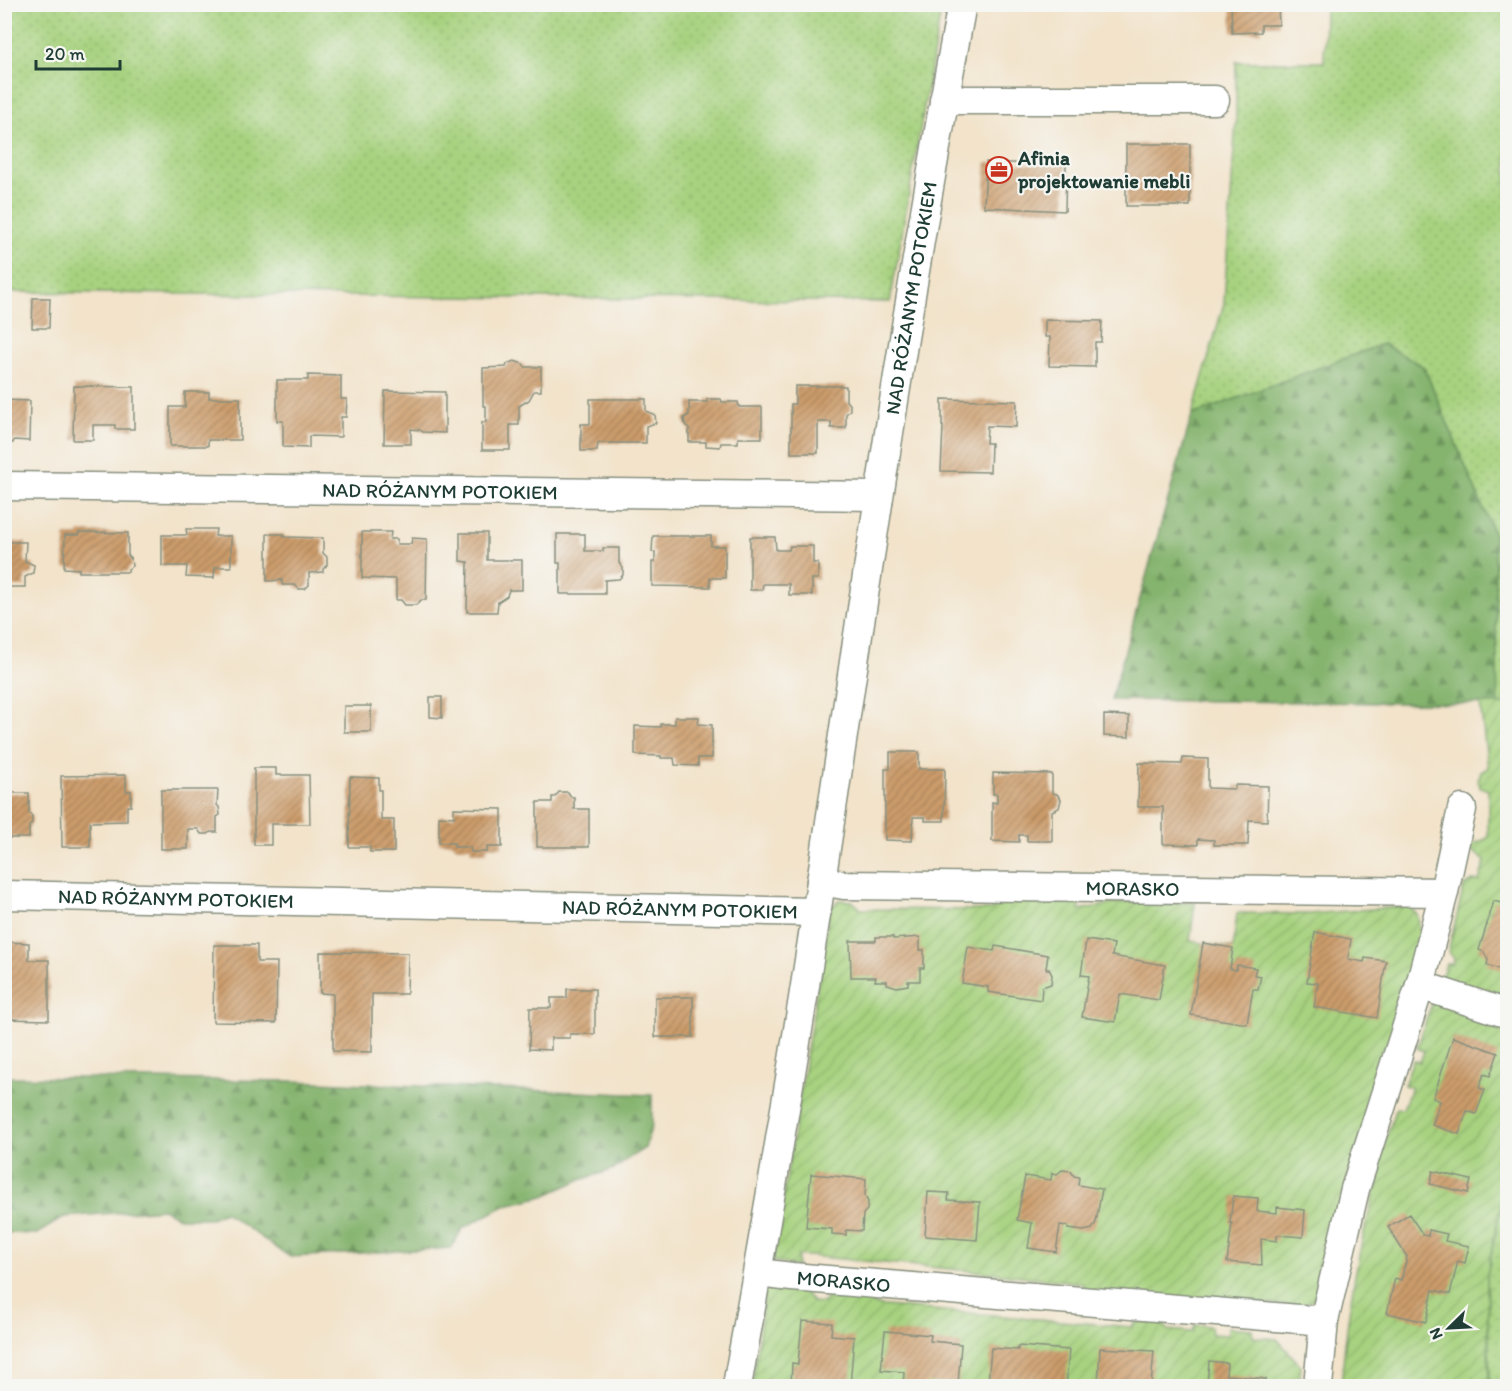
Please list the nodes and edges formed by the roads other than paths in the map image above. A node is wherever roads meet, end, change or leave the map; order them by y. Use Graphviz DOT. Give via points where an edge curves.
graph roads {
  1 [pos="962,4"];
  2 [pos="944,100"];
  3 [pos="1215,100"];
  4 [pos="4,486"];
  5 [pos="878,496"];
  6 [pos="1462,809"];
  7 [pos="821,881"];
  8 [pos="1444,892"];
  9 [pos="4,895"];
  10 [pos="816,912"];
  11 [pos="1420,986"];
  12 [pos="1508,1014"];
  13 [pos="758,1273"];
  14 [pos="1324,1321"];
  15 [pos="737,1386"];
  16 [pos="1318,1386"];
  1 -- 2 [label="street, NAD RÓŻANYM POTOKIEM"];
  2 -- 3 [label="street"];
  2 -- 5 [label="street, NAD RÓŻANYM POTOKIEM"];
  4 -- 5 [label="street, NAD RÓŻANYM POTOKIEM"];
  5 -- 7 [label="street, NAD RÓŻANYM POTOKIEM"];
  6 -- 8 [label="street"];
  7 -- 8 [label="street, MORASKO" via="844,885"];
  7 -- 10 [label="street, NAD RÓŻANYM POTOKIEM"];
  8 -- 11 [label="street"];
  9 -- 10 [label="street, NAD RÓŻANYM POTOKIEM"];
  10 -- 13 [label="street, NAD RÓŻANYM POTOKIEM"];
  11 -- 12 [label="street"];
  11 -- 14 [label="street" via="1355,1189"];
  13 -- 14 [label="street, MORASKO"];
  13 -- 15 [label="street, NAD RÓŻANYM POTOKIEM"];
  14 -- 16 [label="street"];
}
